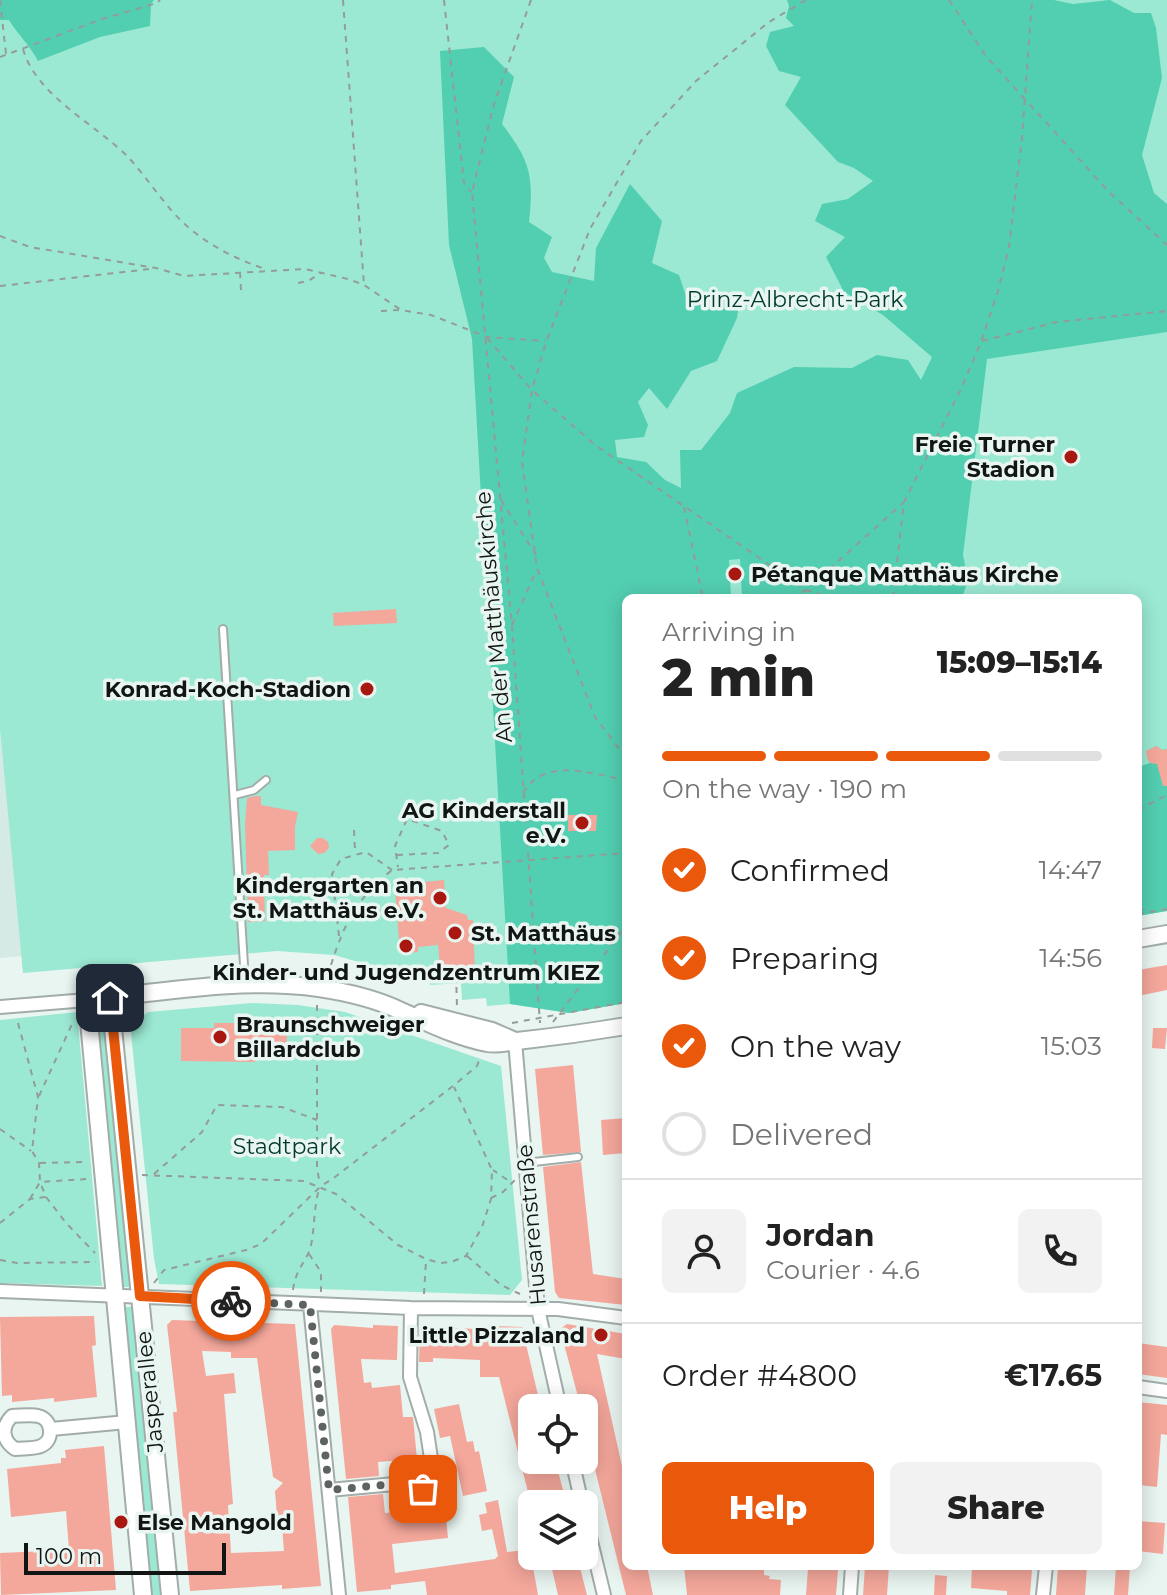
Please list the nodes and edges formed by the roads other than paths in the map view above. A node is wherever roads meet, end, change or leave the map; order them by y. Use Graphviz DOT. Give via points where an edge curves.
graph roads {
  1 [pos="223,629"];
  2 [pos="266,780"];
  3 [pos="235,795"];
  4 [pos="1167,934"];
  5 [pos="1142,938"];
  6 [pos="245,985"];
  7 [pos="110,998"];
  8 [pos="87,1000"];
  9 [pos="0,1007"];
  10 [pos="622,1027"];
  11 [pos="515,1041"];
  12 [pos="578,1157"];
  13 [pos="525,1163"];
  14 [pos="0,1291"];
  15 [pos="115,1294"];
  16 [pos="140,1296"];
  17 [pos="310,1305"];
  18 [pos="411,1308"];
  19 [pos="538,1309"];
  20 [pos="622,1317"];
  21 [pos="1142,1388"];
  22 [pos="1167,1391"];
  23 [pos="557,1394"];
  24 [pos="3,1418"];
  25 [pos="127,1422"];
  26 [pos="51,1429"];
  27 [pos="432,1465"];
  28 [pos="416,1482"];
  29 [pos="329,1490"];
  30 [pos="598,1570"];
  31 [pos="852,1570"];
  32 [pos="1046,1570"];
  33 [pos="143,1595"];
  34 [pos="170,1595"];
  35 [pos="339,1595"];
  36 [pos="604,1595"];
  37 [pos="850,1595"];
  38 [pos="1043,1595"];
  1 -- 3 [label="lane"];
  2 -- 3 [label="lane"];
  3 -- 6 [label="lane"];
  4 -- 5 [label="street"];
  6 -- 7 [label="street"];
  6 -- 11 [label="street" via="350,994"];
  7 -- 8 [label="street"];
  7 -- 16 [label="street, Jasperallee"];
  8 -- 9 [label="street"];
  8 -- 15 [label="street, Jasperallee"];
  10 -- 11 [label="street"];
  11 -- 13 [label="street, Husarenstraße"];
  12 -- 13 [label="lane"];
  13 -- 19 [label="street, Husarenstraße"];
  14 -- 15 [label="street"];
  15 -- 16 [label="street"];
  15 -- 25 [label="street, Jasperallee"];
  16 -- 17 [label="street"];
  16 -- 34 [label="street, Jasperallee"];
  17 -- 18 [label="street"];
  17 -- 29 [label="street"];
  18 -- 19 [label="street"];
  18 -- 27 [label="street" via="410,1377"];
  19 -- 20 [label="street"];
  19 -- 23 [label="street, Husarenstraße"];
  21 -- 22 [label="street"];
  24 -- 26 [label="street" via="40,1416"];
  24 -- 26 [label="street" via="7,1444 15,1449 42,1446"];
  25 -- 26 [label="street"];
  25 -- 33 [label="street, Jasperallee"];
  27 -- 28 [label="street"];
  27 -- 28 [label="street" via="445,1476 441,1487 427,1491"];
  28 -- 29 [label="street"];
  29 -- 35 [label="street"];
  30 -- 36 [label="street"];
  31 -- 37 [label="street"];
  32 -- 38 [label="street"];
}
